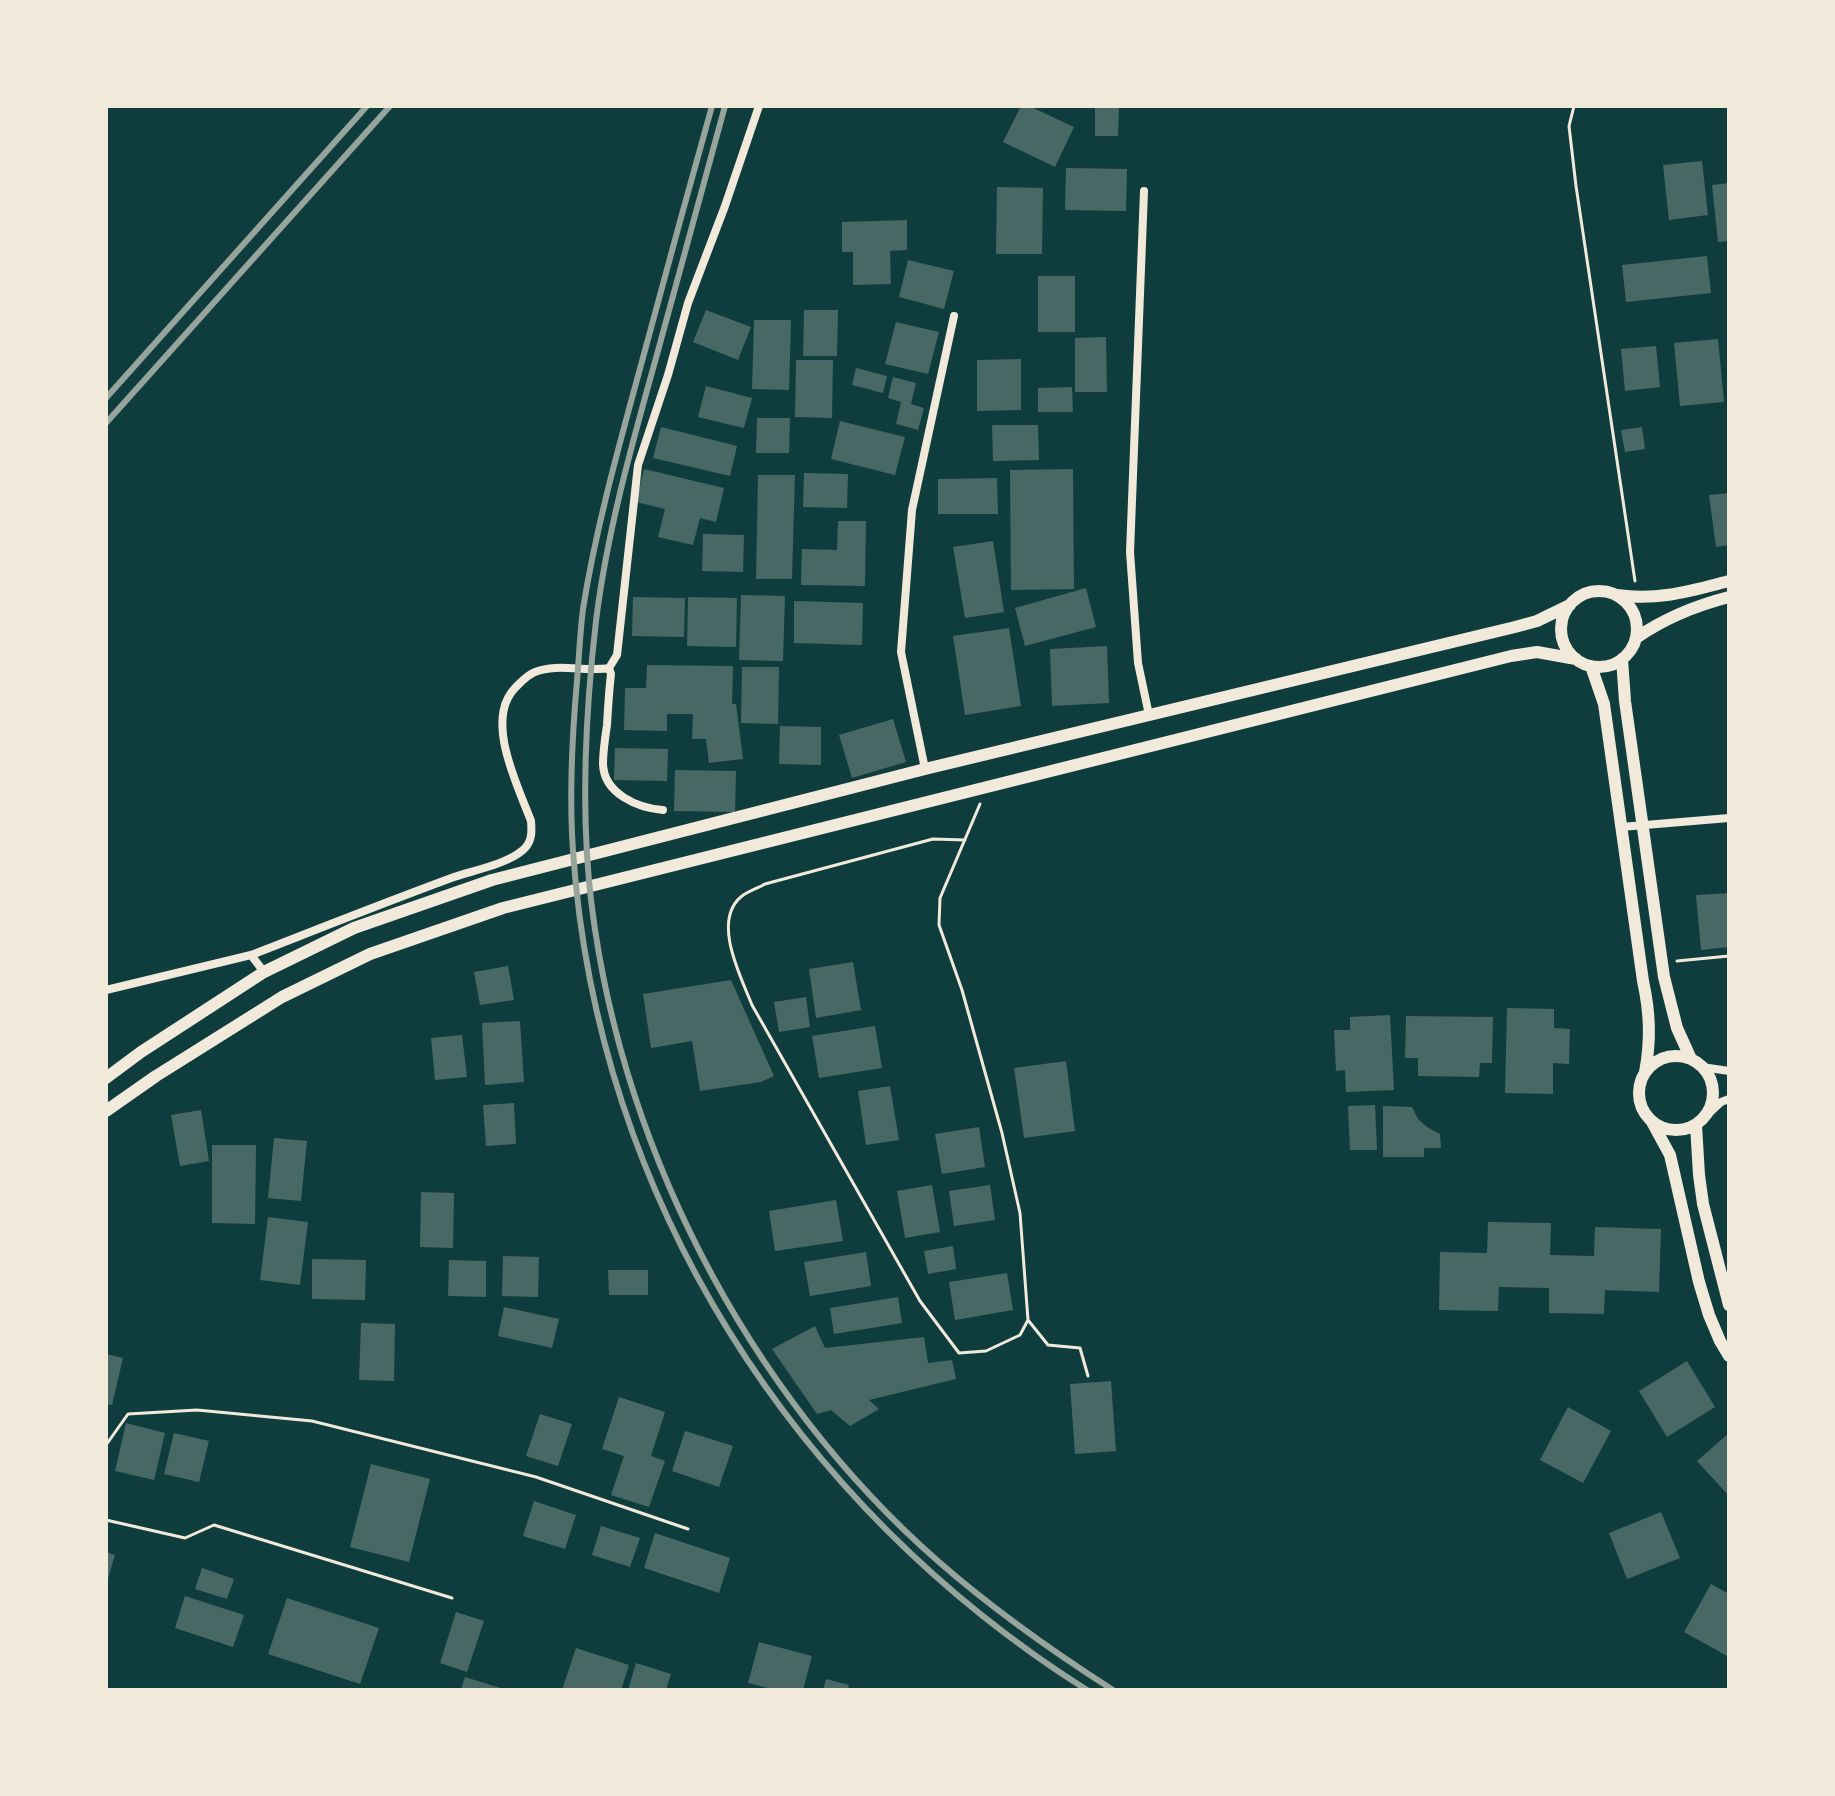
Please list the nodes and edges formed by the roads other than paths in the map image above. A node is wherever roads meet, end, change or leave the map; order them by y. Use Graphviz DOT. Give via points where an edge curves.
graph roads {
  1 [pos="759,106"];
  2 [pos="1144,191"];
  3 [pos="954,316"];
  4 [pos="1729,581"];
  5 [pos="1614,594"];
  6 [pos="1729,597"];
  7 [pos="1570,605"];
  8 [pos="1636,638"];
  9 [pos="1576,659"];
  10 [pos="1622,659"];
  11 [pos="1591,666"];
  12 [pos="609,668"];
  13 [pos="1149,715"];
  14 [pos="925,769"];
  15 [pos="663,810"];
  16 [pos="1729,818"];
  17 [pos="1643,825"];
  18 [pos="1621,827"];
  19 [pos="251,955"];
  20 [pos="264,972"];
  21 [pos="106,990"];
  22 [pos="1697,1063"];
  23 [pos="1729,1071"];
  24 [pos="1645,1072"];
  25 [pos="106,1078"];
  26 [pos="1729,1099"];
  27 [pos="106,1111"];
  28 [pos="1707,1115"];
  29 [pos="1652,1122"];
  30 [pos="1696,1125"];
  31 [pos="1729,1305"];
  32 [pos="1729,1356"];
  1 -- 12 [label="street" via="688,303 638,465 617,655"];
  2 -- 13 [label="street" via="1130,552 1138,663"];
  3 -- 14 [label="street" via="912,510 901,652"];
  4 -- 5 [label="street" via="1658,597"];
  5 -- 7 [label="street" via="1590,592"];
  5 -- 8 [label="street" via="1631,608"];
  6 -- 8 [label="street" via="1679,612"];
  7 -- 9 [label="street" via="1561,627"];
  7 -- 13 [label="street" via="1515,627"];
  8 -- 10 [label="street"];
  9 -- 11 [label="street"];
  9 -- 27 [label="street" via="1537,652 1511,656 503,908 370,954 282,997"];
  10 -- 11 [label="street"];
  10 -- 17 [label="street"];
  11 -- 18 [label="street" via="1604,704"];
  12 -- 15 [label="street" via="603,767 609,784 637,805"];
  12 -- 19 [label="street" via="535,672 510,693 501,726 531,821 530,842 523,850"];
  13 -- 14 [label="street"];
  14 -- 20 [label="street" via="492,880 354,928"];
  16 -- 17 [label="street"];
  17 -- 18 [label="street"];
  17 -- 22 [label="street" via="1662,963 1677,1028"];
  18 -- 24 [label="street" via="1649,1006"];
  19 -- 20 [label="street"];
  19 -- 21 [label="street"];
  20 -- 25 [label="street"];
  22 -- 23 [label="street"];
  22 -- 24 [label="street" via="1681,1056 1661,1060"];
  22 -- 28 [label="street" via="1713,1084"];
  24 -- 29 [label="street" via="1640,1104"];
  26 -- 28 [label="street"];
  28 -- 30 [label="street"];
  29 -- 30 [label="street" via="1674,1131"];
  29 -- 32 [label="street" via="1670,1155 1703,1294"];
  30 -- 31 [label="street" via="1703,1204"];
}
